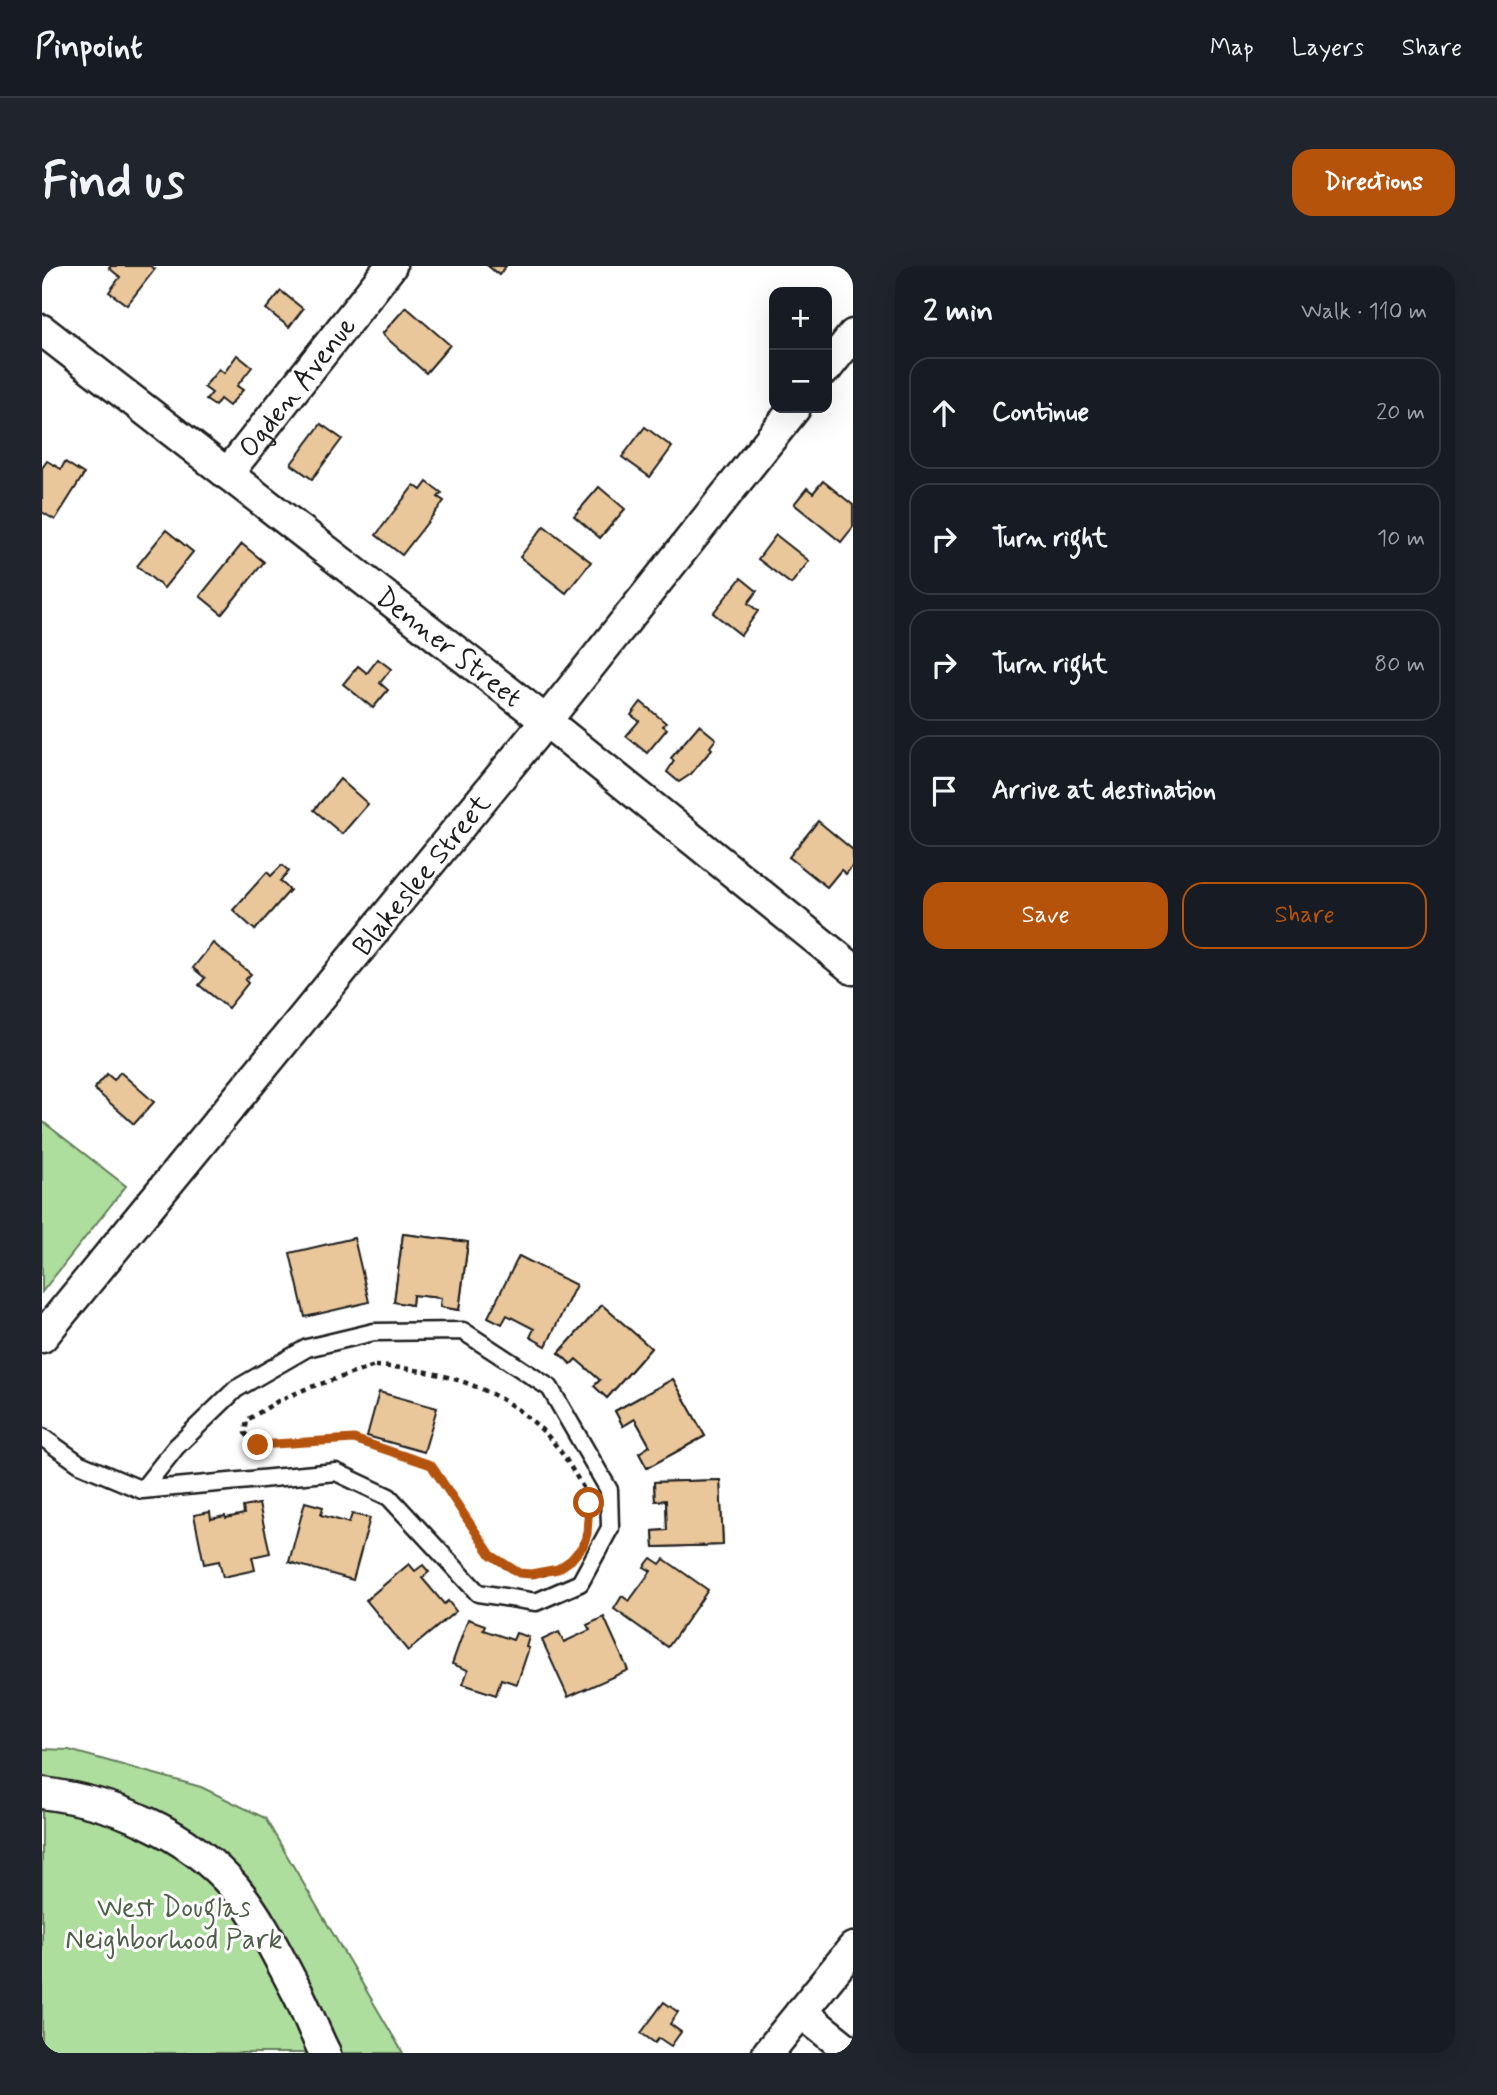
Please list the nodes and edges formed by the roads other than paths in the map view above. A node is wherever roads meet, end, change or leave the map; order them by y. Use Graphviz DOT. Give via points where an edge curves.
graph roads {
  1 [pos="391,266"];
  2 [pos="42,330"];
  3 [pos="853,335"];
  4 [pos="832,362"];
  5 [pos="791,413"];
  6 [pos="227,474"];
  7 [pos="546,721"];
  8 [pos="853,969"];
  9 [pos="42,1337"];
  10 [pos="42,1437"];
  11 [pos="142,1490"];
  12 [pos="42,1793"];
  13 [pos="853,1948"];
  14 [pos="801,2012"];
  15 [pos="326,2053"];
  16 [pos="768,2053"];
  17 [pos="852,2053"];
  1 -- 6 [label="street, Ogden Avenue"];
  2 -- 6 [label="street, Denner Street"];
  3 -- 4 [label="street"];
  5 -- 7 [label="street, Blakeslee Street"];
  6 -- 7 [label="street, Denner Street"];
  7 -- 8 [label="street, Denner Street"];
  7 -- 9 [label="street, Blakeslee Street"];
  10 -- 11 [label="lane" via="80,1464"];
  11 -- 11 [label="lane" via="176,1447 236,1389 307,1348 374,1332 463,1331 550,1388 609,1490 610,1528 580,1583 536,1601 478,1593 389,1497 337,1472"];
  12 -- 15 [label="street" via="73,1797 162,1829 235,1888 298,1992"];
  13 -- 14 [label="street"];
  14 -- 16 [label="street"];
  14 -- 17 [label="street"];
}
